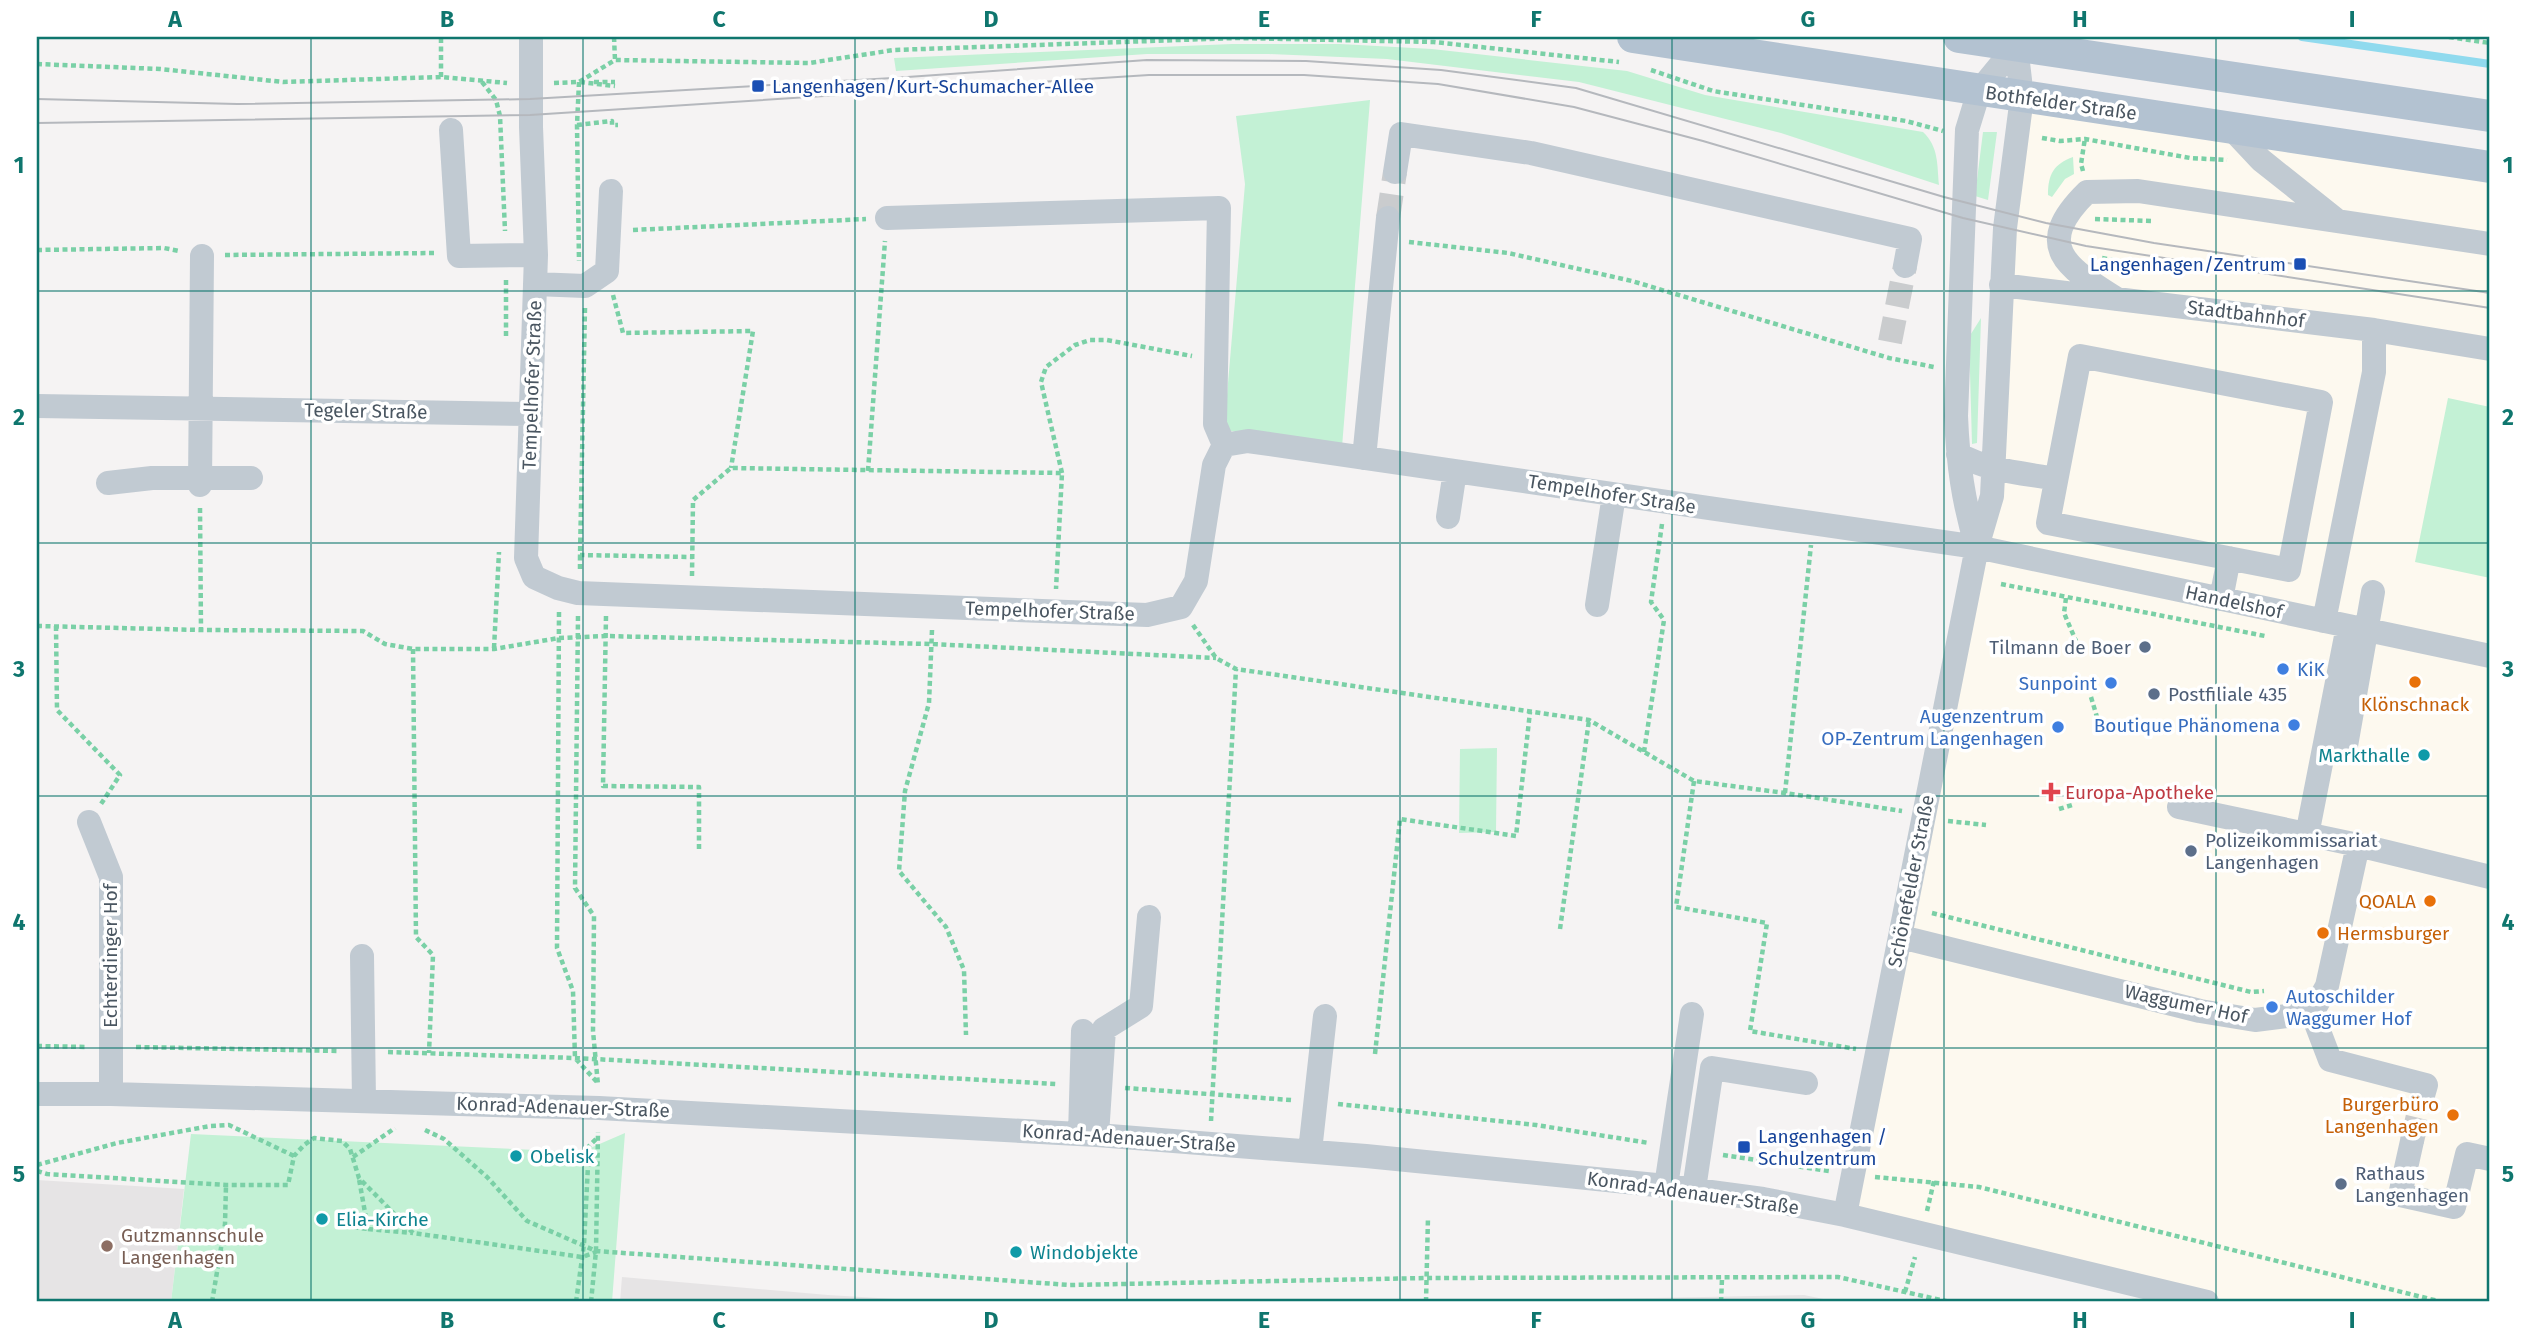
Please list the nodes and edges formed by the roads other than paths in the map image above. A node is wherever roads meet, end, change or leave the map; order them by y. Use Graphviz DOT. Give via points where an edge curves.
graph roads {
  1 [pos="531,37"];
  2 [pos="1959,37"];
  3 [pos="2016,46"];
  4 [pos="1633,56"];
  5 [pos="1979,91"];
  6 [pos="2022,97"];
  7 [pos="2490,116"];
  8 [pos="2231,128"];
  9 [pos="451,130"];
  10 [pos="2490,167"];
  11 [pos="1395,172"];
  12 [pos="611,191"];
  13 [pos="887,218"];
  14 [pos="2337,220"];
  15 [pos="1387,229"];
  16 [pos="2490,244"];
  17 [pos="202,256"];
  18 [pos="536,256"];
  19 [pos="1905,266"];
  20 [pos="535,284"];
  21 [pos="2001,285"];
  22 [pos="2117,299"];
  23 [pos="1959,313"];
  24 [pos="2374,330"];
  25 [pos="2490,349"];
  26 [pos="37,406"];
  27 [pos="200,408"];
  28 [pos="531,414"];
  29 [pos="1224,445"];
  30 [pos="1958,454"];
  31 [pos="1364,458"];
  32 [pos="1994,468"];
  33 [pos="1455,471"];
  34 [pos="251,478"];
  35 [pos="2056,479"];
  36 [pos="108,483"];
  37 [pos="200,488"];
  38 [pos="1614,495"];
  39 [pos="1448,517"];
  40 [pos="1977,547"];
  41 [pos="2229,558"];
  42 [pos="2373,592"];
  43 [pos="2221,600"];
  44 [pos="1597,605"];
  45 [pos="2346,626"];
  46 [pos="2490,656"];
  47 [pos="2346,746"];
  48 [pos="2179,807"];
  49 [pos="89,822"];
  50 [pos="2307,835"];
  51 [pos="2358,845"];
  52 [pos="2490,877"];
  53 [pos="1149,917"];
  54 [pos="1901,937"];
  55 [pos="362,956"];
  56 [pos="2312,1013"];
  57 [pos="1692,1014"];
  58 [pos="1325,1016"];
  59 [pos="1083,1031"];
  60 [pos="1806,1083"];
  61 [pos="1091,1085"];
  62 [pos="37,1094"];
  63 [pos="111,1094"];
  64 [pos="2422,1099"];
  65 [pos="363,1100"];
  66 [pos="1089,1135"];
  67 [pos="2412,1141"];
  68 [pos="1310,1151"];
  69 [pos="2490,1159"];
  70 [pos="1665,1186"];
  71 [pos="1695,1189"];
  72 [pos="1845,1215"];
  73 [pos="2193,1301"];
  1 -- 18 [label="street, Tempelhofer Straße"];
  2 -- 3 [label="main road"];
  3 -- 5 [label="street, Schönefelder Straße"];
  3 -- 6 [label="street, Schönefelder Straße"];
  3 -- 7 [label="main road"];
  4 -- 5 [label="main road, Bothfelder Straße"];
  5 -- 6 [label="main road, Bothfelder Straße"];
  5 -- 23 [label="street, Schönefelder Straße" via="1967,130"];
  6 -- 8 [label="main road, Bothfelder Straße"];
  6 -- 21 [label="street, Schönefelder Straße"];
  8 -- 10 [label="main road, Bothfelder Straße"];
  8 -- 14 [label="street" via="2260,160"];
  9 -- 18 [label="street" via="459,256"];
  11 -- 19 [label="street" via="1401,134 1531,153 1910,239"];
  12 -- 20 [label="street" via="607,271 585,286"];
  13 -- 29 [label="street" via="1219,208 1215,424"];
  14 -- 16 [label="street"];
  14 -- 22 [label="street" via="2138,191 2087,192 2069,210 2058,240 2063,257 2082,277"];
  15 -- 31 [label="street"];
  17 -- 27 [label="street"];
  18 -- 20 [label="street, Tempelhofer Straße"];
  20 -- 28 [label="street, Tempelhofer Straße"];
  21 -- 22 [label="street, Stadtbahnhof"];
  21 -- 23 [label="street"];
  21 -- 32 [label="street, Schönefelder Straße"];
  22 -- 24 [label="street, Stadtbahnhof"];
  23 -- 30 [label="street, Schönefelder Straße"];
  24 -- 25 [label="street, Stadtbahnhof"];
  24 -- 45 [label="street" via="2374,372"];
  26 -- 27 [label="street, Tegeler Straße"];
  27 -- 28 [label="street, Tegeler Straße"];
  27 -- 37 [label="street"];
  28 -- 29 [label="street, Tempelhofer Straße" via="526,558 534,578 578,593 1147,615 1181,607 1196,581 1214,465"];
  29 -- 31 [label="street, Tempelhofer Straße" via="1248,441"];
  30 -- 32 [label="street"];
  30 -- 40 [label="street, Schönefelder Straße" via="1965,508"];
  31 -- 33 [label="street, Tempelhofer Straße"];
  32 -- 35 [label="street"];
  32 -- 40 [label="street, Schönefelder Straße" via="1992,496"];
  33 -- 38 [label="street, Tempelhofer Straße"];
  33 -- 39 [label="street"];
  34 -- 37 [label="street"];
  35 -- 41 [label="street" via="2048,523"];
  35 -- 41 [label="street" via="2080,356 2321,402 2289,570"];
  36 -- 37 [label="street" via="152,478"];
  38 -- 40 [label="street, Tempelhofer Straße"];
  38 -- 44 [label="street"];
  40 -- 43 [label="street, Handelshof"];
  40 -- 54 [label="street, Schönefelder Straße"];
  41 -- 43 [label="street"];
  42 -- 45 [label="street"];
  43 -- 45 [label="street, Handelshof"];
  45 -- 46 [label="street, Handelshof"];
  45 -- 47 [label="street"];
  45 -- 50 [label="street"];
  48 -- 50 [label="street"];
  49 -- 63 [label="street, Echterdinger Hof" via="111,877"];
  50 -- 51 [label="street"];
  51 -- 52 [label="street"];
  51 -- 56 [label="street" via="2327,986"];
  53 -- 61 [label="street" via="1140,1006 1104,1028"];
  54 -- 56 [label="street, Waggumer Hof" via="2200,1011 2255,1020"];
  54 -- 72 [label="street, Schönefelder Straße"];
  55 -- 65 [label="street"];
  56 -- 64 [label="street" via="2330,1060 2427,1085"];
  57 -- 70 [label="street"];
  58 -- 68 [label="street"];
  59 -- 61 [label="street"];
  60 -- 71 [label="street" via="1712,1068"];
  61 -- 66 [label="street"];
  62 -- 63 [label="street, Konrad-Adenauer-Straße"];
  63 -- 65 [label="street, Konrad-Adenauer-Straße"];
  65 -- 66 [label="street, Konrad-Adenauer-Straße"];
  66 -- 68 [label="street, Konrad-Adenauer-Straße"];
  67 -- 69 [label="street" via="2400,1195 2454,1207 2467,1154"];
  68 -- 70 [label="street, Konrad-Adenauer-Straße"];
  70 -- 71 [label="street, Konrad-Adenauer-Straße"];
  71 -- 72 [label="street, Konrad-Adenauer-Straße"];
  72 -- 73 [label="street, Konrad-Adenauer-Straße"];
}
